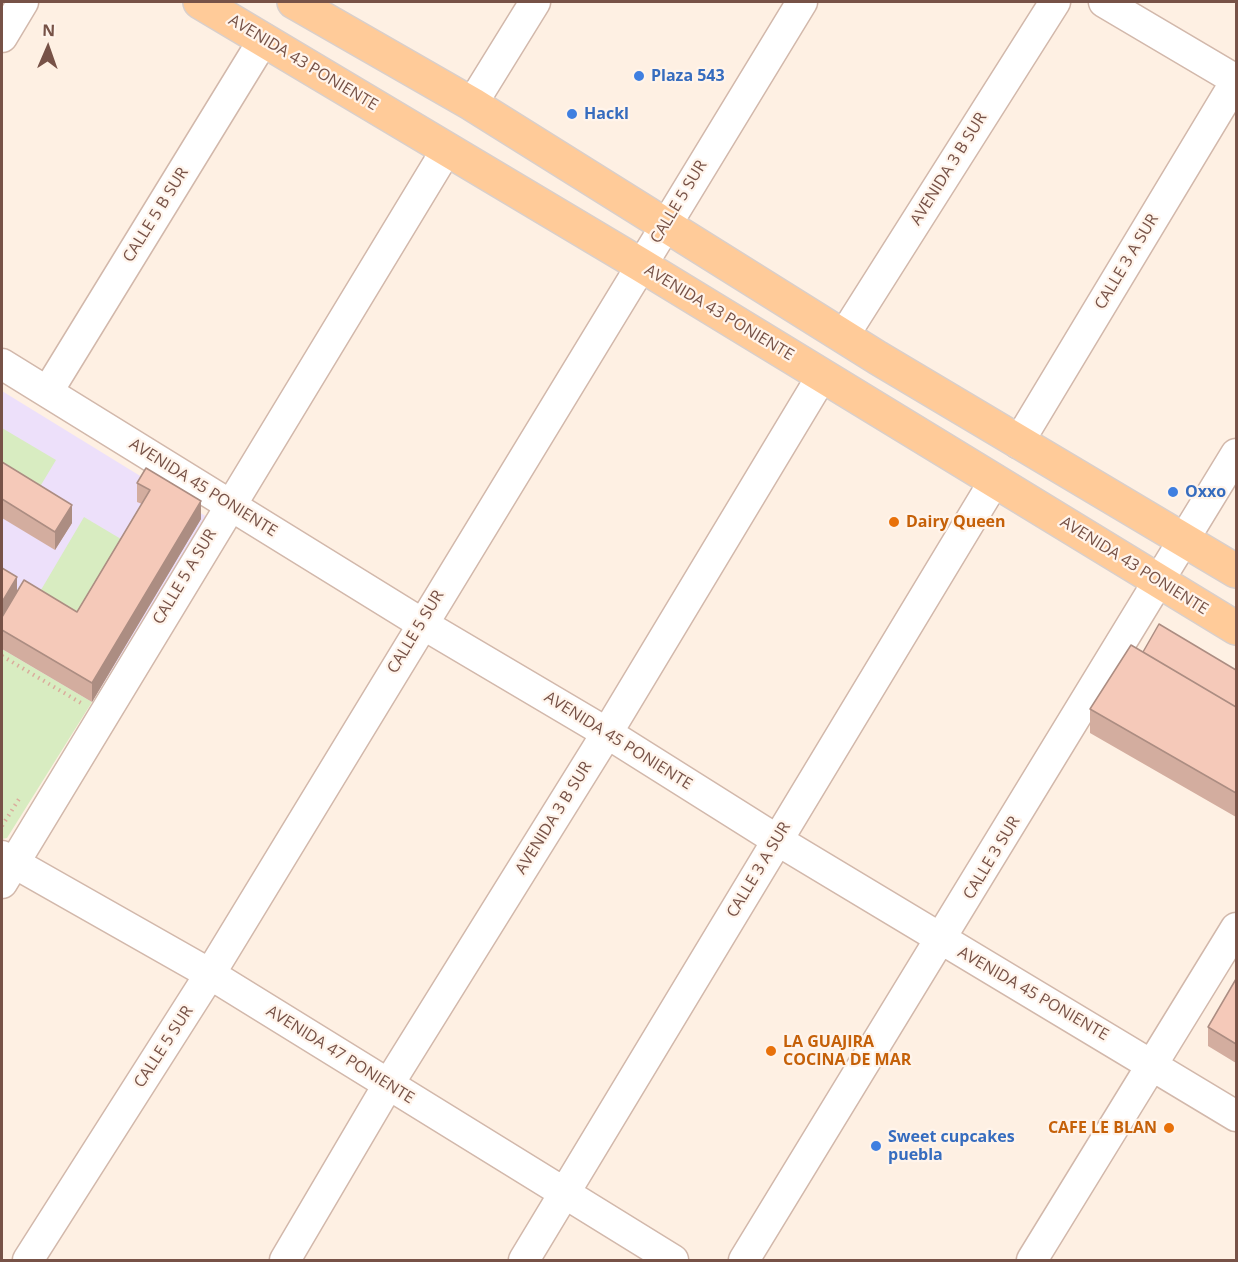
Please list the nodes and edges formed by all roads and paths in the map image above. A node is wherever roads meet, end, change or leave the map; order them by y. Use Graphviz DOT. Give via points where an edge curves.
graph roads {
  1 [pos="23,2"];
  2 [pos="200,2"];
  3 [pos="294,2"];
  4 [pos="535,2"];
  5 [pos="802,2"];
  6 [pos="1055,2"];
  7 [pos="1104,2"];
  8 [pos="2,37"];
  9 [pos="264,39"];
  10 [pos="1236,80"];
  11 [pos="472,104"];
  12 [pos="447,149"];
  13 [pos="665,227"];
  14 [pos="641,265"];
  15 [pos="843,337"];
  16 [pos="2,364"];
  17 [pos="822,376"];
  18 [pos="48,391"];
  19 [pos="1018,443"];
  20 [pos="1236,454"];
  21 [pos="995,480"];
  22 [pos="229,505"];
  23 [pos="1184,539"];
  24 [pos="1236,571"];
  25 [pos="1160,583"];
  26 [pos="422,623"];
  27 [pos="1236,628"];
  28 [pos="2,656"];
  29 [pos="101,715"];
  30 [pos="607,733"];
  31 [pos="777,840"];
  32 [pos="5,868"];
  33 [pos="1236,928"];
  34 [pos="942,940"];
  35 [pos="210,974"];
  36 [pos="1154,1064"];
  37 [pos="388,1085"];
  38 [pos="1236,1116"];
  39 [pos="563,1194"];
  40 [pos="28,1260"];
  41 [pos="285,1260"];
  42 [pos="524,1260"];
  43 [pos="674,1260"];
  44 [pos="744,1260"];
  45 [pos="1032,1260"];
  1 -- 8 [label="street"];
  2 -- 9 [label="main road, AVENIDA 43 PONIENTE"];
  3 -- 11 [label="main road"];
  4 -- 11 [label="street"];
  5 -- 13 [label="street, CALLE 5 SUR"];
  6 -- 15 [label="street, AVENIDA 3 B SUR"];
  7 -- 10 [label="street"];
  9 -- 12 [label="main road, AVENIDA 43 PONIENTE"];
  9 -- 18 [label="street, CALLE 5 B SUR"];
  10 -- 19 [label="street, CALLE 3 A SUR"];
  11 -- 13 [label="main road"];
  12 -- 14 [label="main road, AVENIDA 43 PONIENTE"];
  12 -- 22 [label="street, CALLE 5 A SUR"];
  13 -- 14 [label="street, CALLE 5 SUR"];
  13 -- 15 [label="main road"];
  14 -- 17 [label="main road, AVENIDA 43 PONIENTE"];
  14 -- 26 [label="street, CALLE 5 SUR"];
  15 -- 19 [label="main road"];
  16 -- 18 [label="street, AVENIDA 45 PONIENTE"];
  17 -- 21 [label="main road, AVENIDA 43 PONIENTE"];
  17 -- 30 [label="street, AVENIDA 3 B SUR"];
  18 -- 22 [label="street, AVENIDA 45 PONIENTE"];
  19 -- 23 [label="main road"];
  20 -- 23 [label="street, CALLE 3 SUR"];
  21 -- 25 [label="main road, AVENIDA 43 PONIENTE"];
  21 -- 31 [label="street, CALLE 3 A SUR"];
  22 -- 26 [label="street, AVENIDA 45 PONIENTE"];
  22 -- 29 [label="street, CALLE 5 A SUR"];
  23 -- 24 [label="main road"];
  23 -- 25 [label="street, CALLE 3 SUR"];
  25 -- 27 [label="main road, AVENIDA 43 PONIENTE"];
  25 -- 34 [label="street, CALLE 3 SUR"];
  26 -- 30 [label="street, AVENIDA 45 PONIENTE"];
  26 -- 35 [label="street, CALLE 5 SUR"];
  28 -- 29 [label="path"];
  29 -- 32 [label="street, CALLE 5 A SUR"];
  30 -- 31 [label="street, AVENIDA 45 PONIENTE"];
  30 -- 37 [label="street, AVENIDA 3 B SUR"];
  31 -- 34 [label="street, AVENIDA 45 PONIENTE"];
  31 -- 39 [label="street, CALLE 3 A SUR"];
  32 -- 35 [label="street, AVENIDA 47 PONIENTE"];
  33 -- 36 [label="street"];
  34 -- 36 [label="street, AVENIDA 45 PONIENTE"];
  34 -- 44 [label="street, CALLE 3 SUR"];
  35 -- 37 [label="street, AVENIDA 47 PONIENTE"];
  35 -- 40 [label="street, CALLE 5 SUR"];
  36 -- 38 [label="street, AVENIDA 45 PONIENTE"];
  36 -- 45 [label="street"];
  37 -- 39 [label="street, AVENIDA 47 PONIENTE"];
  37 -- 41 [label="street, AVENIDA 3 B SUR"];
  39 -- 42 [label="street, CALLE 3 A SUR"];
  39 -- 43 [label="street, AVENIDA 47 PONIENTE"];
}
